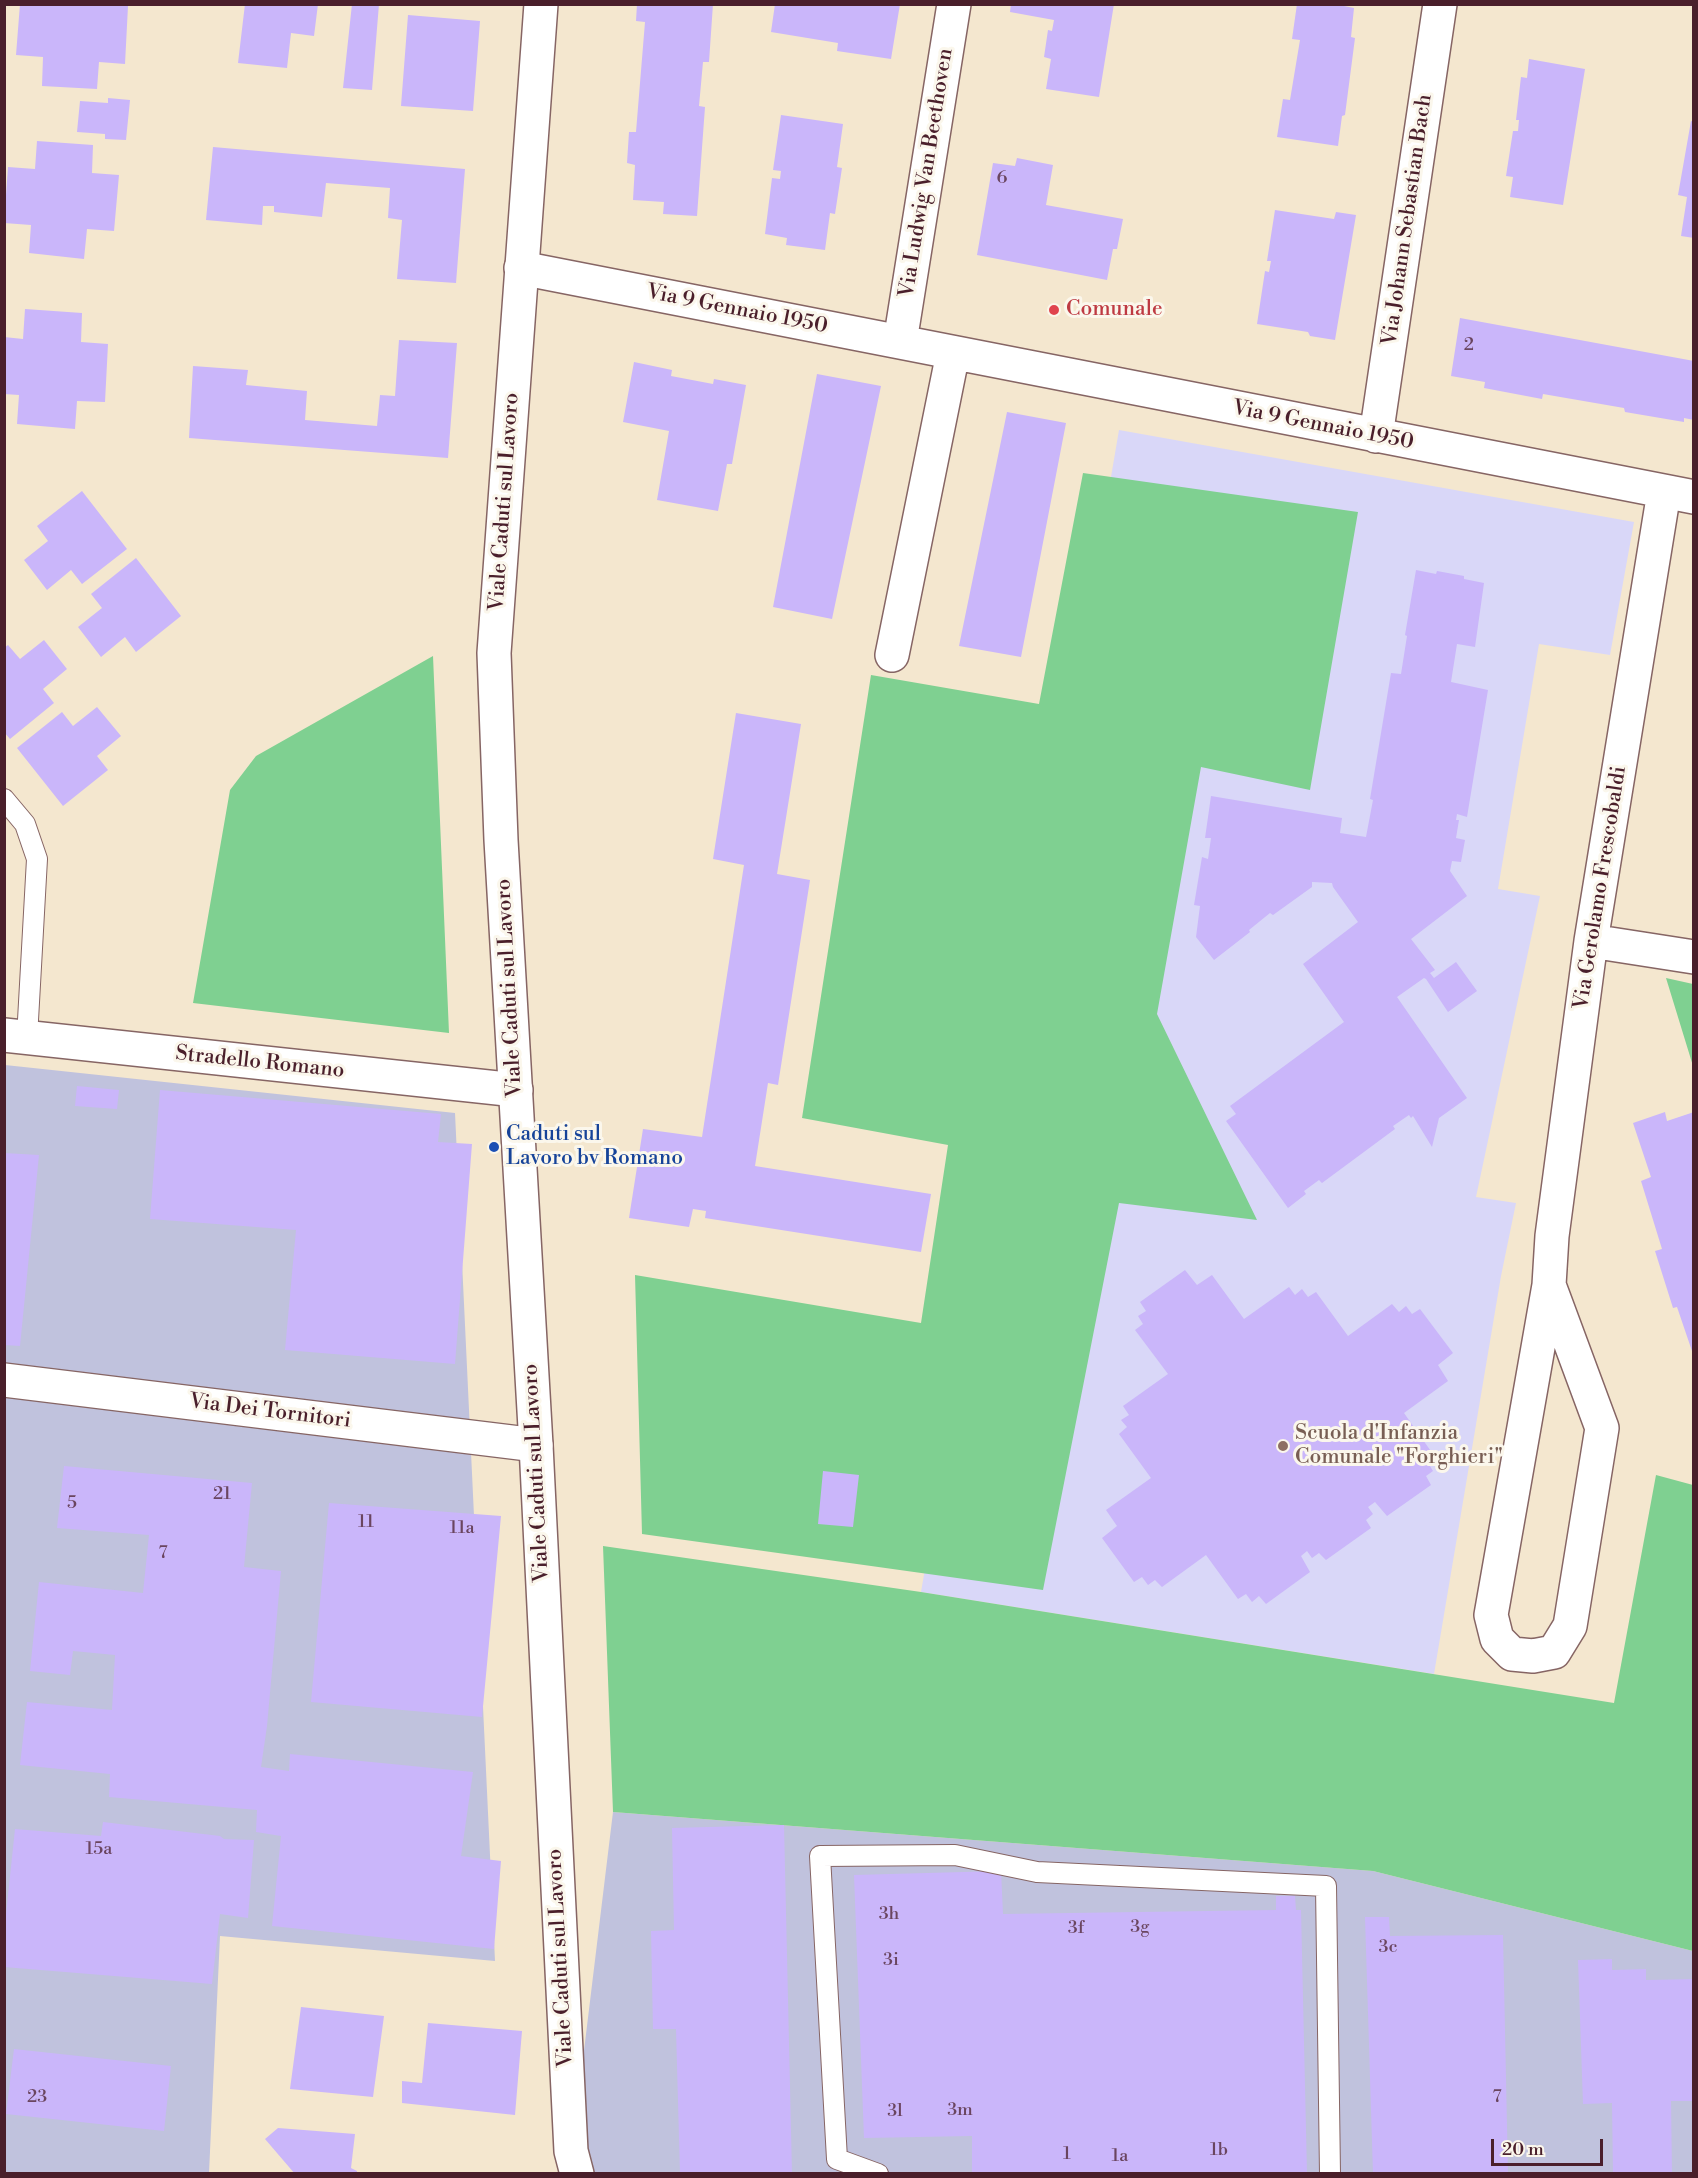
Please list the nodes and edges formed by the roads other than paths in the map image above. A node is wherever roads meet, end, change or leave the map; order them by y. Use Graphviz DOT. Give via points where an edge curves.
graph roads {
  1 [pos="541,4"];
  2 [pos="954,4"];
  3 [pos="1440,4"];
  4 [pos="521,268"];
  5 [pos="900,342"];
  6 [pos="953,353"];
  7 [pos="1376,436"];
  8 [pos="1679,495"];
  9 [pos="892,656"];
  10 [pos="4,799"];
  11 [pos="1591,941"];
  12 [pos="1694,957"];
  13 [pos="16,1037"];
  14 [pos="516,1090"];
  15 [pos="1549,1285"];
  16 [pos="4,1380"];
  17 [pos="536,1445"];
  18 [pos="569,2166"];
  19 [pos="878,2174"];
  20 [pos="1330,2174"];
  1 -- 4 [label="street, Viale Caduti sul Lavoro"];
  2 -- 5 [label="street, Via Ludwig Van Beethoven"];
  3 -- 7 [label="street, Via Johann Sebastian Bach"];
  4 -- 5 [label="street, Via 9 Gennaio 1950"];
  4 -- 14 [label="street, Viale Caduti sul Lavoro" via="494,653"];
  5 -- 6 [label="street, Via 9 Gennaio 1950"];
  6 -- 7 [label="street, Via 9 Gennaio 1950"];
  6 -- 9 [label="street"];
  7 -- 8 [label="street, Via 9 Gennaio 1950"];
  8 -- 11 [label="street, Via Gerolamo Frescobaldi"];
  10 -- 13 [label="lane" via="25,824 38,859"];
  11 -- 12 [label="street"];
  11 -- 15 [label="street, Via Gerolamo Frescobaldi"];
  13 -- 14 [label="street, Stradello Romano"];
  14 -- 17 [label="street, Viale Caduti sul Lavoro"];
  15 -- 15 [label="street, Via Gerolamo Frescobaldi" via="1491,1615 1497,1639 1512,1654 1533,1656 1554,1652 1570,1626 1602,1428"];
  16 -- 17 [label="street, Via Dei Tornitori"];
  17 -- 18 [label="street, Viale Caduti sul Lavoro"];
  19 -- 20 [label="lane" via="837,2159 820,1857 955,1855 1037,1872 1326,1886"];
}
